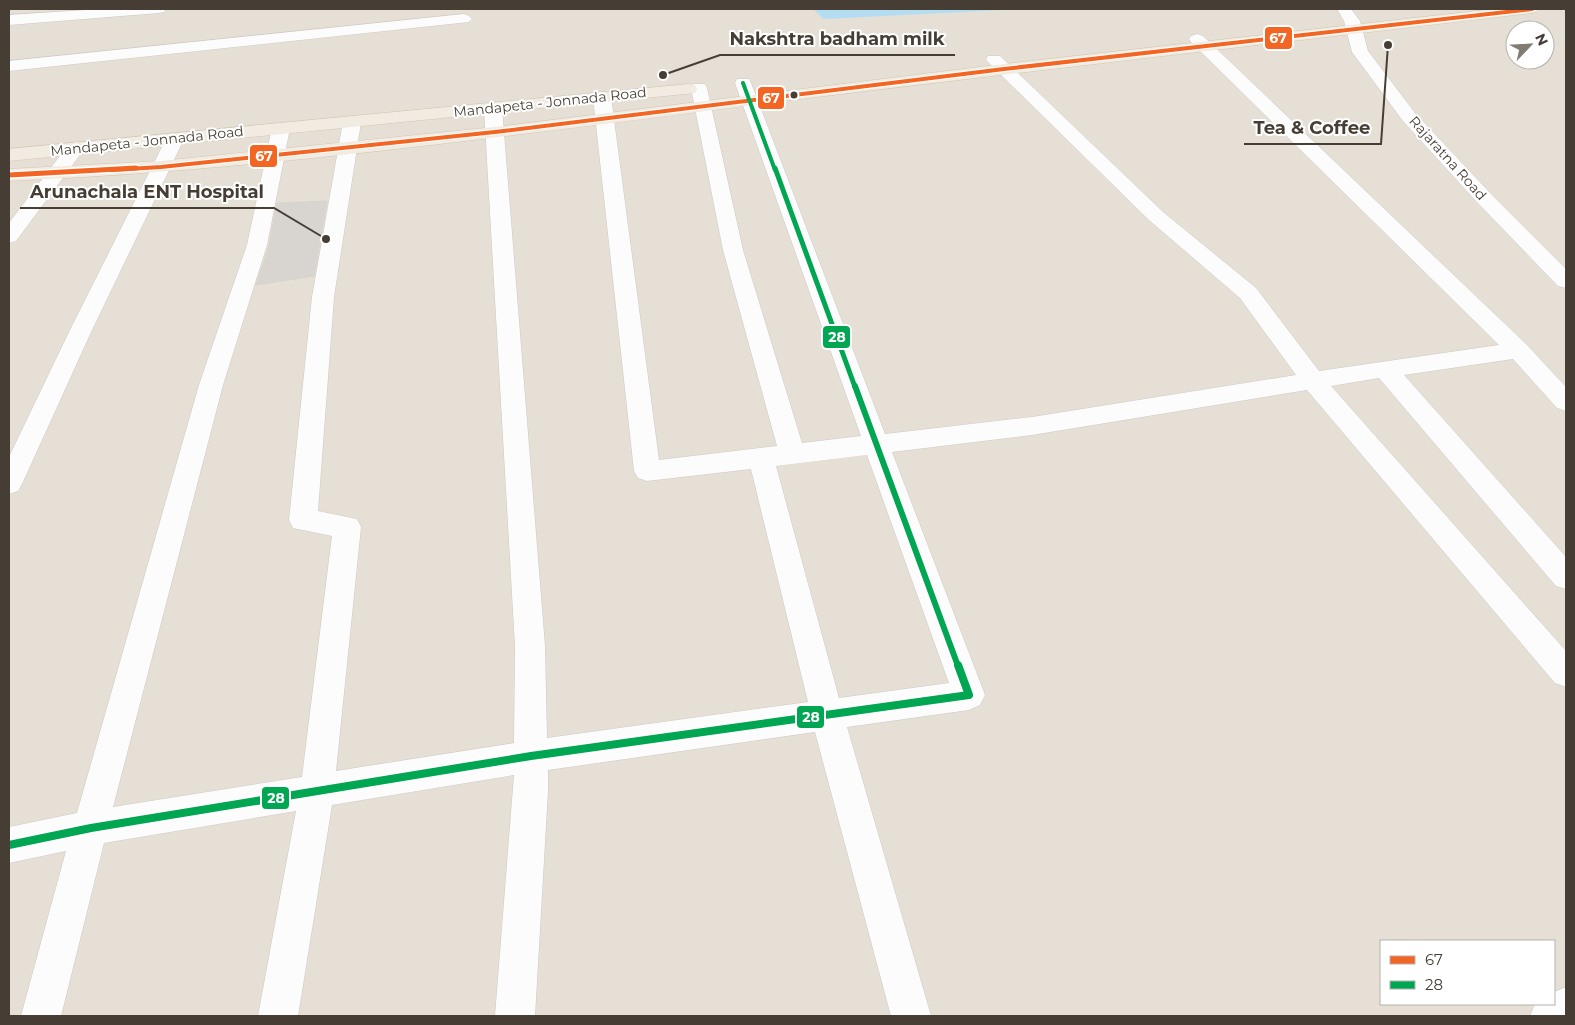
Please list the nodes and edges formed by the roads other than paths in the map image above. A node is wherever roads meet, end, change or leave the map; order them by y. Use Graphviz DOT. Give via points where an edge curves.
graph roads {
  1 [pos="158,9"];
  2 [pos="163,9"];
  3 [pos="1450,9"];
  4 [pos="1532,9"];
  5 [pos="464,19"];
  6 [pos="1350,19"];
  7 [pos="9,20"];
  8 [pos="1201,43"];
  9 [pos="999,64"];
  10 [pos="9,66"];
  11 [pos="801,78"];
  12 [pos="728,90"];
  13 [pos="603,107"];
  14 [pos="494,120"];
  15 [pos="350,135"];
  16 [pos="175,139"];
  17 [pos="278,142"];
  18 [pos="76,148"];
  19 [pos="9,155"];
  20 [pos="161,166"];
  21 [pos="58,172"];
  22 [pos="9,175"];
  23 [pos="9,237"];
  24 [pos="1566,281"];
  25 [pos="1518,350"];
  26 [pos="1384,369"];
  27 [pos="1313,381"];
  28 [pos="1566,402"];
  29 [pos="875,444"];
  30 [pos="776,456"];
  31 [pos="9,484"];
  32 [pos="1566,577"];
  33 [pos="1566,673"];
  34 [pos="827,715"];
  35 [pos="531,756"];
  36 [pos="317,792"];
  37 [pos="91,828"];
  38 [pos="9,845"];
  39 [pos="1566,1007"];
  40 [pos="41,1016"];
  41 [pos="278,1016"];
  42 [pos="515,1016"];
  43 [pos="911,1016"];
  44 [pos="1550,1016"];
  1 -- 2 [label="street"];
  1 -- 7 [label="street"];
  3 -- 6 [label="main road"];
  4 -- 6 [label="main road"];
  5 -- 10 [label="street"];
  6 -- 8 [label="main road"];
  6 -- 24 [label="street, Rajaratna Road" via="1360,52 1409,117"];
  8 -- 9 [label="main road"];
  8 -- 25 [label="street"];
  9 -- 11 [label="main road"];
  9 -- 12 [label="main road"];
  9 -- 27 [label="street" via="1156,216 1248,292"];
  12 -- 13 [label="main road"];
  12 -- 29 [label="street"];
  12 -- 30 [label="street" via="733,250"];
  13 -- 14 [label="main road"];
  13 -- 14 [label="main road, Mandapeta - Jonnada Road"];
  13 -- 30 [label="street" via="647,471"];
  14 -- 15 [label="main road"];
  14 -- 15 [label="main road, Mandapeta - Jonnada Road"];
  14 -- 35 [label="street" via="530,646"];
  15 -- 17 [label="main road"];
  15 -- 17 [label="main road, Mandapeta - Jonnada Road"];
  15 -- 36 [label="street" via="323,297 303,520 347,527"];
  16 -- 17 [label="main road, Mandapeta - Jonnada Road"];
  16 -- 18 [label="main road, Mandapeta - Jonnada Road"];
  16 -- 20 [label="street"];
  17 -- 20 [label="main road"];
  17 -- 37 [label="street" via="257,245 211,385"];
  18 -- 19 [label="main road, Mandapeta - Jonnada Road"];
  18 -- 21 [label="street"];
  20 -- 21 [label="main road"];
  20 -- 31 [label="street"];
  21 -- 22 [label="main road"];
  21 -- 23 [label="street"];
  25 -- 26 [label="street"];
  25 -- 28 [label="street"];
  26 -- 27 [label="street"];
  26 -- 32 [label="street"];
  27 -- 29 [label="street" via="1032,426"];
  27 -- 33 [label="street"];
  29 -- 30 [label="street"];
  29 -- 34 [label="street" via="969,695"];
  30 -- 34 [label="street"];
  34 -- 35 [label="street"];
  34 -- 43 [label="street"];
  35 -- 36 [label="street"];
  35 -- 42 [label="street"];
  36 -- 37 [label="street"];
  36 -- 41 [label="street"];
  37 -- 38 [label="street"];
  37 -- 40 [label="street"];
  39 -- 44 [label="street"];
}
